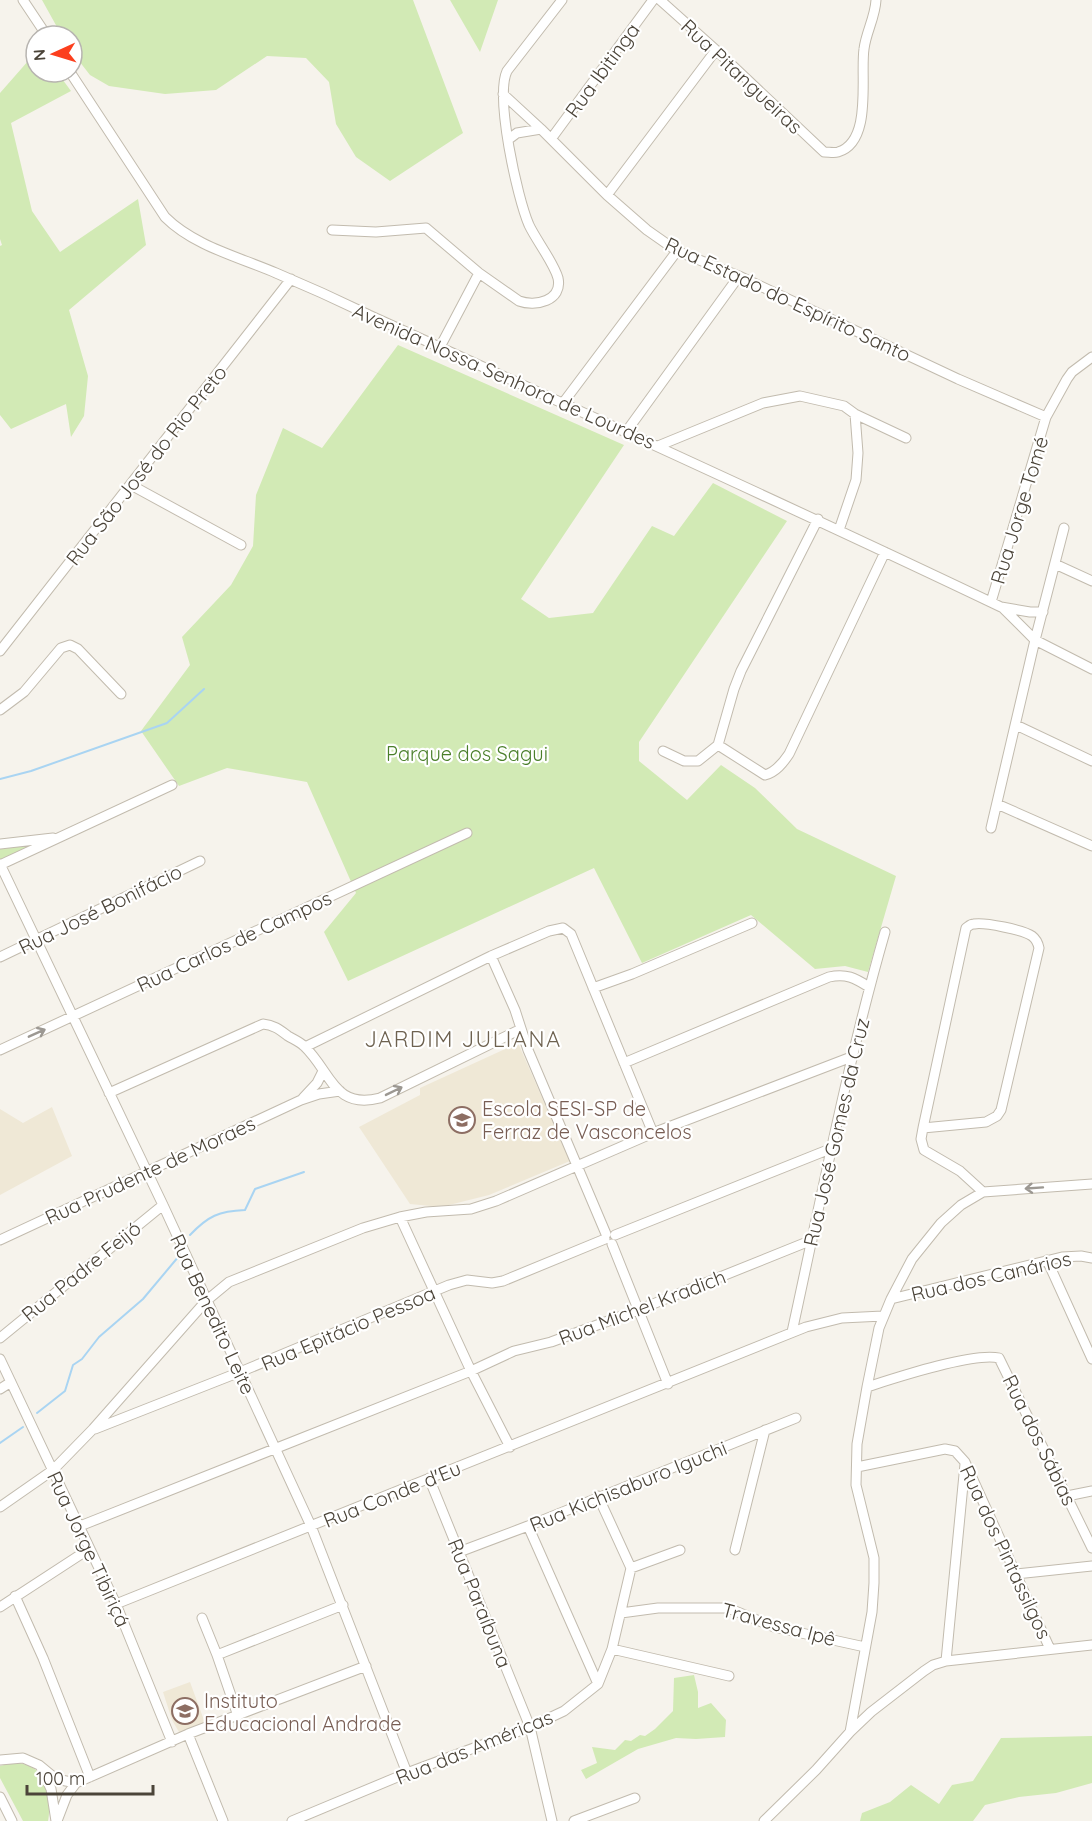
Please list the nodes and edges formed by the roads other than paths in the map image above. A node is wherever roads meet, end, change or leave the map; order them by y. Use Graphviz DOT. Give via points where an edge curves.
graph roads {
  1 [pos="23,0"];
  2 [pos="562,0"];
  3 [pos="653,0"];
  4 [pos="660,0"];
  5 [pos="876,0"];
  6 [pos="38,24"];
  7 [pos="716,50"];
  8 [pos="78,84"];
  9 [pos="503,94"];
  10 [pos="541,129"];
  11 [pos="509,139"];
  12 [pos="551,139"];
  13 [pos="607,195"];
  14 [pos="332,230"];
  15 [pos="677,251"];
  16 [pos="479,273"];
  17 [pos="739,276"];
  18 [pos="291,279"];
  19 [pos="440,347"];
  20 [pos="1092,357"];
  21 [pos="564,403"];
  22 [pos="855,414"];
  23 [pos="1046,417"];
  24 [pos="626,432"];
  25 [pos="906,438"];
  26 [pos="658,446"];
  27 [pos="131,485"];
  28 [pos="818,519"];
  29 [pos="1064,528"];
  30 [pos="839,530"];
  31 [pos="241,545"];
  32 [pos="885,552"];
  33 [pos="1055,564"];
  34 [pos="1092,581"];
  35 [pos="991,602"];
  36 [pos="1001,607"];
  37 [pos="1043,612"];
  38 [pos="1035,640"];
  39 [pos="0,651"];
  40 [pos="1092,669"];
  41 [pos="121,694"];
  42 [pos="0,710"];
  43 [pos="1016,725"];
  44 [pos="718,745"];
  45 [pos="663,751"];
  46 [pos="1092,761"];
  47 [pos="172,785"];
  48 [pos="997,804"];
  49 [pos="991,828"];
  50 [pos="467,833"];
  51 [pos="61,837"];
  52 [pos="0,844"];
  53 [pos="1092,846"];
  54 [pos="200,861"];
  55 [pos="0,865"];
  56 [pos="752,923"];
  57 [pos="885,932"];
  58 [pos="38,940"];
  59 [pos="491,956"];
  60 [pos="0,957"];
  61 [pos="869,987"];
  62 [pos="593,988"];
  63 [pos="74,1017"];
  64 [pos="521,1029"];
  65 [pos="305,1047"];
  66 [pos="0,1050"];
  67 [pos="854,1056"];
  68 [pos="624,1063"];
  69 [pos="323,1071"];
  70 [pos="340,1092"];
  71 [pos="109,1093"];
  72 [pos="301,1100"];
  73 [pos="923,1128"];
  74 [pos="653,1133"];
  75 [pos="830,1149"];
  76 [pos="579,1167"];
  77 [pos="146,1171"];
  78 [pos="1092,1184"];
  79 [pos="983,1192"];
  80 [pos="163,1205"];
  81 [pos="400,1216"];
  82 [pos="609,1238"];
  83 [pos="0,1240"];
  84 [pos="812,1240"];
  85 [pos="1092,1258"];
  86 [pos="1047,1260"];
  87 [pos="434,1292"];
  88 [pos="891,1299"];
  89 [pos="206,1301"];
  90 [pos="638,1310"];
  91 [pos="883,1316"];
  92 [pos="792,1332"];
  93 [pos="0,1338"];
  94 [pos="0,1359"];
  95 [pos="1092,1359"];
  96 [pos="471,1371"];
  97 [pos="240,1372"];
  98 [pos="11,1382"];
  99 [pos="668,1384"];
  100 [pos="867,1387"];
  101 [pos="0,1389"];
  102 [pos="796,1418"];
  103 [pos="93,1430"];
  104 [pos="765,1430"];
  105 [pos="510,1447"];
  106 [pos="275,1449"];
  107 [pos="965,1462"];
  108 [pos="857,1467"];
  109 [pos="53,1470"];
  110 [pos="429,1478"];
  111 [pos="1092,1491"];
  112 [pos="598,1496"];
  113 [pos="1067,1496"];
  114 [pos="0,1507"];
  115 [pos="80,1526"];
  116 [pos="311,1526"];
  117 [pos="528,1526"];
  118 [pos="1092,1548"];
  119 [pos="89,1549"];
  120 [pos="680,1550"];
  121 [pos="735,1550"];
  122 [pos="459,1552"];
  123 [pos="1092,1566"];
  124 [pos="631,1568"];
  125 [pos="1016,1574"];
  126 [pos="15,1596"];
  127 [pos="116,1604"];
  128 [pos="343,1605"];
  129 [pos="0,1607"];
  130 [pos="621,1613"];
  131 [pos="202,1618"];
  132 [pos="1092,1645"];
  133 [pos="866,1647"];
  134 [pos="612,1649"];
  135 [pos="1050,1649"];
  136 [pos="217,1655"];
  137 [pos="946,1661"];
  138 [pos="366,1666"];
  139 [pos="729,1676"];
  140 [pos="598,1684"];
  141 [pos="238,1716"];
  142 [pos="530,1727"];
  143 [pos="850,1732"];
  144 [pos="188,1734"];
  145 [pos="172,1742"];
  146 [pos="0,1760"];
  147 [pos="39,1765"];
  148 [pos="407,1773"];
  149 [pos="90,1777"];
  150 [pos="76,1783"];
  151 [pos="0,1797"];
  152 [pos="634,1797"];
  153 [pos="12,1821"];
  154 [pos="56,1821"];
  155 [pos="223,1821"];
  156 [pos="292,1821"];
  157 [pos="552,1821"];
  158 [pos="574,1821"];
  159 [pos="764,1821"];
  1 -- 6 [label="street"];
  2 -- 9 [label="street" via="507,71"];
  3 -- 12 [label="street, Rua Ibitinga"];
  4 -- 7 [label="street, Rua Pitangueiras"];
  5 -- 7 [label="street, Rua Pitangueiras" via="864,50 862,118 856,133 838,152 825,152"];
  7 -- 13 [label="street"];
  8 -- 18 [label="street, Avenida Nossa Senhora de Lourdes" via="175,227"];
  9 -- 10 [label="street, Rua Estado do Espírito Santo"];
  9 -- 11 [label="street"];
  10 -- 11 [label="street" via="517,133"];
  10 -- 12 [label="street, Rua Estado do Espírito Santo"];
  11 -- 16 [label="street" via="524,210 558,278 556,292 539,304 526,304"];
  12 -- 13 [label="street, Rua Estado do Espírito Santo"];
  13 -- 15 [label="street, Rua Estado do Espírito Santo"];
  14 -- 16 [label="street" via="426,228"];
  15 -- 17 [label="street, Rua Estado do Espírito Santo"];
  15 -- 21 [label="street"];
  16 -- 19 [label="street"];
  17 -- 23 [label="street, Rua Estado do Espírito Santo"];
  17 -- 24 [label="street"];
  18 -- 19 [label="street, Avenida Nossa Senhora de Lourdes"];
  18 -- 27 [label="street, Rua São José do Rio Preto"];
  19 -- 21 [label="street, Avenida Nossa Senhora de Lourdes"];
  20 -- 23 [label="street, Rua Jorge Tomé" via="1072,372"];
  21 -- 24 [label="street, Avenida Nossa Senhora de Lourdes"];
  22 -- 25 [label="street"];
  22 -- 26 [label="street" via="844,406 814,398 780,398"];
  22 -- 30 [label="street" via="856,480"];
  23 -- 35 [label="street, Rua Jorge Tomé"];
  24 -- 26 [label="street, Avenida Nossa Senhora de Lourdes"];
  26 -- 28 [label="street, Avenida Nossa Senhora de Lourdes"];
  27 -- 31 [label="street"];
  27 -- 39 [label="street, Rua São José do Rio Preto"];
  28 -- 30 [label="street, Avenida Nossa Senhora de Lourdes"];
  28 -- 44 [label="street" via="741,671"];
  29 -- 33 [label="street"];
  30 -- 32 [label="street, Avenida Nossa Senhora de Lourdes"];
  32 -- 35 [label="street, Avenida Nossa Senhora de Lourdes"];
  32 -- 44 [label="street" via="789,754 774,770 764,774"];
  33 -- 34 [label="street"];
  33 -- 37 [label="street"];
  35 -- 36 [label="street, Avenida Nossa Senhora de Lourdes"];
  36 -- 37 [label="street"];
  36 -- 38 [label="street"];
  37 -- 38 [label="street"];
  38 -- 40 [label="street"];
  38 -- 43 [label="street"];
  41 -- 42 [label="street" via="73,645 66,645 24,692"];
  43 -- 46 [label="street"];
  43 -- 48 [label="street"];
  44 -- 45 [label="street" via="705,758 692,762"];
  47 -- 51 [label="street"];
  48 -- 49 [label="street"];
  48 -- 53 [label="street"];
  50 -- 63 [label="street, Rua Carlos de Campos"];
  51 -- 52 [label="street"];
  51 -- 55 [label="street"];
  54 -- 58 [label="street, Rua José Bonifácio"];
  55 -- 58 [label="street, Rua Benedito Leite"];
  56 -- 62 [label="street"];
  57 -- 61 [label="street, Rua José Gomes da Cruz"];
  58 -- 60 [label="street, Rua José Bonifácio"];
  58 -- 63 [label="street, Rua Benedito Leite"];
  59 -- 62 [label="street" via="564,928"];
  59 -- 64 [label="street"];
  59 -- 65 [label="street"];
  61 -- 67 [label="street, Rua José Gomes da Cruz"];
  61 -- 68 [label="street" via="842,974 830,977"];
  62 -- 68 [label="street"];
  66 -- 63 [label="street, Rua Carlos de Campos, one-way"];
  63 -- 71 [label="street, Rua Benedito Leite"];
  70 -- 64 [label="street, one-way" via="360,1101 380,1098"];
  64 -- 76 [label="street"];
  65 -- 69 [label="street"];
  65 -- 71 [label="street" via="278,1028 263,1024"];
  67 -- 74 [label="street"];
  67 -- 75 [label="street, Rua José Gomes da Cruz"];
  68 -- 74 [label="street"];
  69 -- 70 [label="street"];
  69 -- 72 [label="street, Rua Prudente de Moraes"];
  70 -- 72 [label="street, Rua Prudente de Moraes"];
  71 -- 77 [label="street, Rua Benedito Leite"];
  72 -- 77 [label="street, Rua Prudente de Moraes"];
  73 -- 73 [label="street" via="966,928 978,924 1026,932 1039,948 1002,1110 991,1120"];
  73 -- 79 [label="street" via="924,1150 960,1171"];
  74 -- 76 [label="street"];
  75 -- 82 [label="street, Rua Epitácio Pessoa"];
  75 -- 84 [label="street, Rua José Gomes da Cruz"];
  76 -- 81 [label="street" via="474,1208"];
  76 -- 82 [label="street"];
  77 -- 80 [label="street, Rua Benedito Leite"];
  77 -- 83 [label="street, Rua Prudente de Moraes"];
  78 -- 79 [label="street, one-way"];
  79 -- 88 [label="street" via="940,1224 912,1259"];
  80 -- 89 [label="street, Rua Benedito Leite"];
  80 -- 93 [label="street, Rua Padre Feijó"];
  81 -- 87 [label="street"];
  81 -- 89 [label="street" via="239,1278"];
  82 -- 87 [label="street, Rua Epitácio Pessoa" via="503,1281 467,1280"];
  82 -- 90 [label="street"];
  84 -- 90 [label="street, Rua Michel Kradich"];
  84 -- 92 [label="street, Rua José Gomes da Cruz"];
  85 -- 86 [label="street, Rua dos Canários"];
  86 -- 88 [label="street, Rua dos Canários"];
  86 -- 95 [label="street"];
  87 -- 96 [label="street"];
  87 -- 97 [label="street, Rua Epitácio Pessoa"];
  88 -- 91 [label="street"];
  89 -- 97 [label="street, Rua Benedito Leite"];
  89 -- 103 [label="street"];
  90 -- 96 [label="street, Rua Michel Kradich" via="551,1342 514,1351"];
  90 -- 99 [label="street"];
  91 -- 92 [label="street, Rua Conde d'Eu" via="831,1320"];
  91 -- 100 [label="street"];
  92 -- 99 [label="street, Rua Conde d'Eu"];
  94 -- 98 [label="street, Rua Jorge Tibiriçá"];
  96 -- 105 [label="street"];
  96 -- 106 [label="street, Rua Michel Kradich"];
  97 -- 103 [label="street, Rua Epitácio Pessoa"];
  97 -- 106 [label="street, Rua Benedito Leite"];
  98 -- 101 [label="street"];
  98 -- 109 [label="street, Rua Jorge Tibiriçá"];
  99 -- 105 [label="street, Rua Conde d'Eu"];
  100 -- 108 [label="street"];
  100 -- 113 [label="street, Rua dos Sábias" via="956,1362 999,1358"];
  102 -- 104 [label="street, Rua Kichisaburo Iguchi"];
  103 -- 109 [label="street"];
  104 -- 112 [label="street, Rua Kichisaburo Iguchi"];
  104 -- 121 [label="street"];
  105 -- 110 [label="street, Rua Conde d'Eu"];
  106 -- 115 [label="street, Rua Michel Kradich"];
  106 -- 116 [label="street, Rua Benedito Leite"];
  107 -- 108 [label="street, Rua dos Pintassilgos" via="955,1451 945,1449"];
  107 -- 125 [label="street, Rua dos Pintassilgos"];
  107 -- 137 [label="street"];
  108 -- 133 [label="street" via="856,1485 874,1558"];
  109 -- 114 [label="street"];
  109 -- 115 [label="street, Rua Jorge Tibiriçá"];
  110 -- 116 [label="street, Rua Conde d'Eu"];
  110 -- 122 [label="street, Rua Paraíbuna"];
  111 -- 113 [label="street"];
  112 -- 117 [label="street, Rua Kichisaburo Iguchi"];
  112 -- 124 [label="street"];
  113 -- 118 [label="street, Rua dos Sábias"];
  115 -- 119 [label="street, Rua Jorge Tibiriçá"];
  116 -- 127 [label="street, Rua Conde d'Eu"];
  116 -- 128 [label="street, Rua Benedito Leite"];
  117 -- 122 [label="street, Rua Kichisaburo Iguchi"];
  117 -- 140 [label="street"];
  119 -- 126 [label="street"];
  119 -- 127 [label="street, Rua Jorge Tibiriçá"];
  120 -- 124 [label="street"];
  122 -- 142 [label="street, Rua Paraíbuna"];
  123 -- 125 [label="street"];
  124 -- 130 [label="street, Rua das Américas"];
  125 -- 135 [label="street, Rua dos Pintassilgos"];
  126 -- 129 [label="street"];
  126 -- 149 [label="street"];
  127 -- 145 [label="street, Rua Jorge Tibiriçá"];
  128 -- 136 [label="street"];
  128 -- 138 [label="street, Rua Benedito Leite"];
  130 -- 133 [label="street, Travessa Ipê" via="658,1608 728,1608 774,1627"];
  130 -- 134 [label="street, Rua das Américas"];
  131 -- 136 [label="street"];
  132 -- 135 [label="street"];
  133 -- 143 [label="street"];
  134 -- 139 [label="street"];
  134 -- 140 [label="street, Rua das Américas"];
  135 -- 137 [label="street"];
  136 -- 141 [label="street"];
  137 -- 143 [label="street" via="924,1671"];
  138 -- 141 [label="street"];
  138 -- 148 [label="street, Rua Benedito Leite"];
  140 -- 142 [label="street, Rua das Américas" via="564,1711"];
  141 -- 144 [label="street"];
  142 -- 148 [label="street, Rua das Américas"];
  142 -- 157 [label="street, Rua Paraíbuna"];
  143 -- 159 [label="street"];
  144 -- 145 [label="street"];
  144 -- 155 [label="street"];
  145 -- 149 [label="street"];
  146 -- 147 [label="street" via="23,1758"];
  147 -- 150 [label="street" via="56,1779"];
  147 -- 154 [label="street" via="51,1789"];
  148 -- 156 [label="street, Rua das Américas"];
  149 -- 150 [label="street"];
  150 -- 154 [label="street" via="66,1795"];
  151 -- 153 [label="street"];
  152 -- 158 [label="street"];
}
